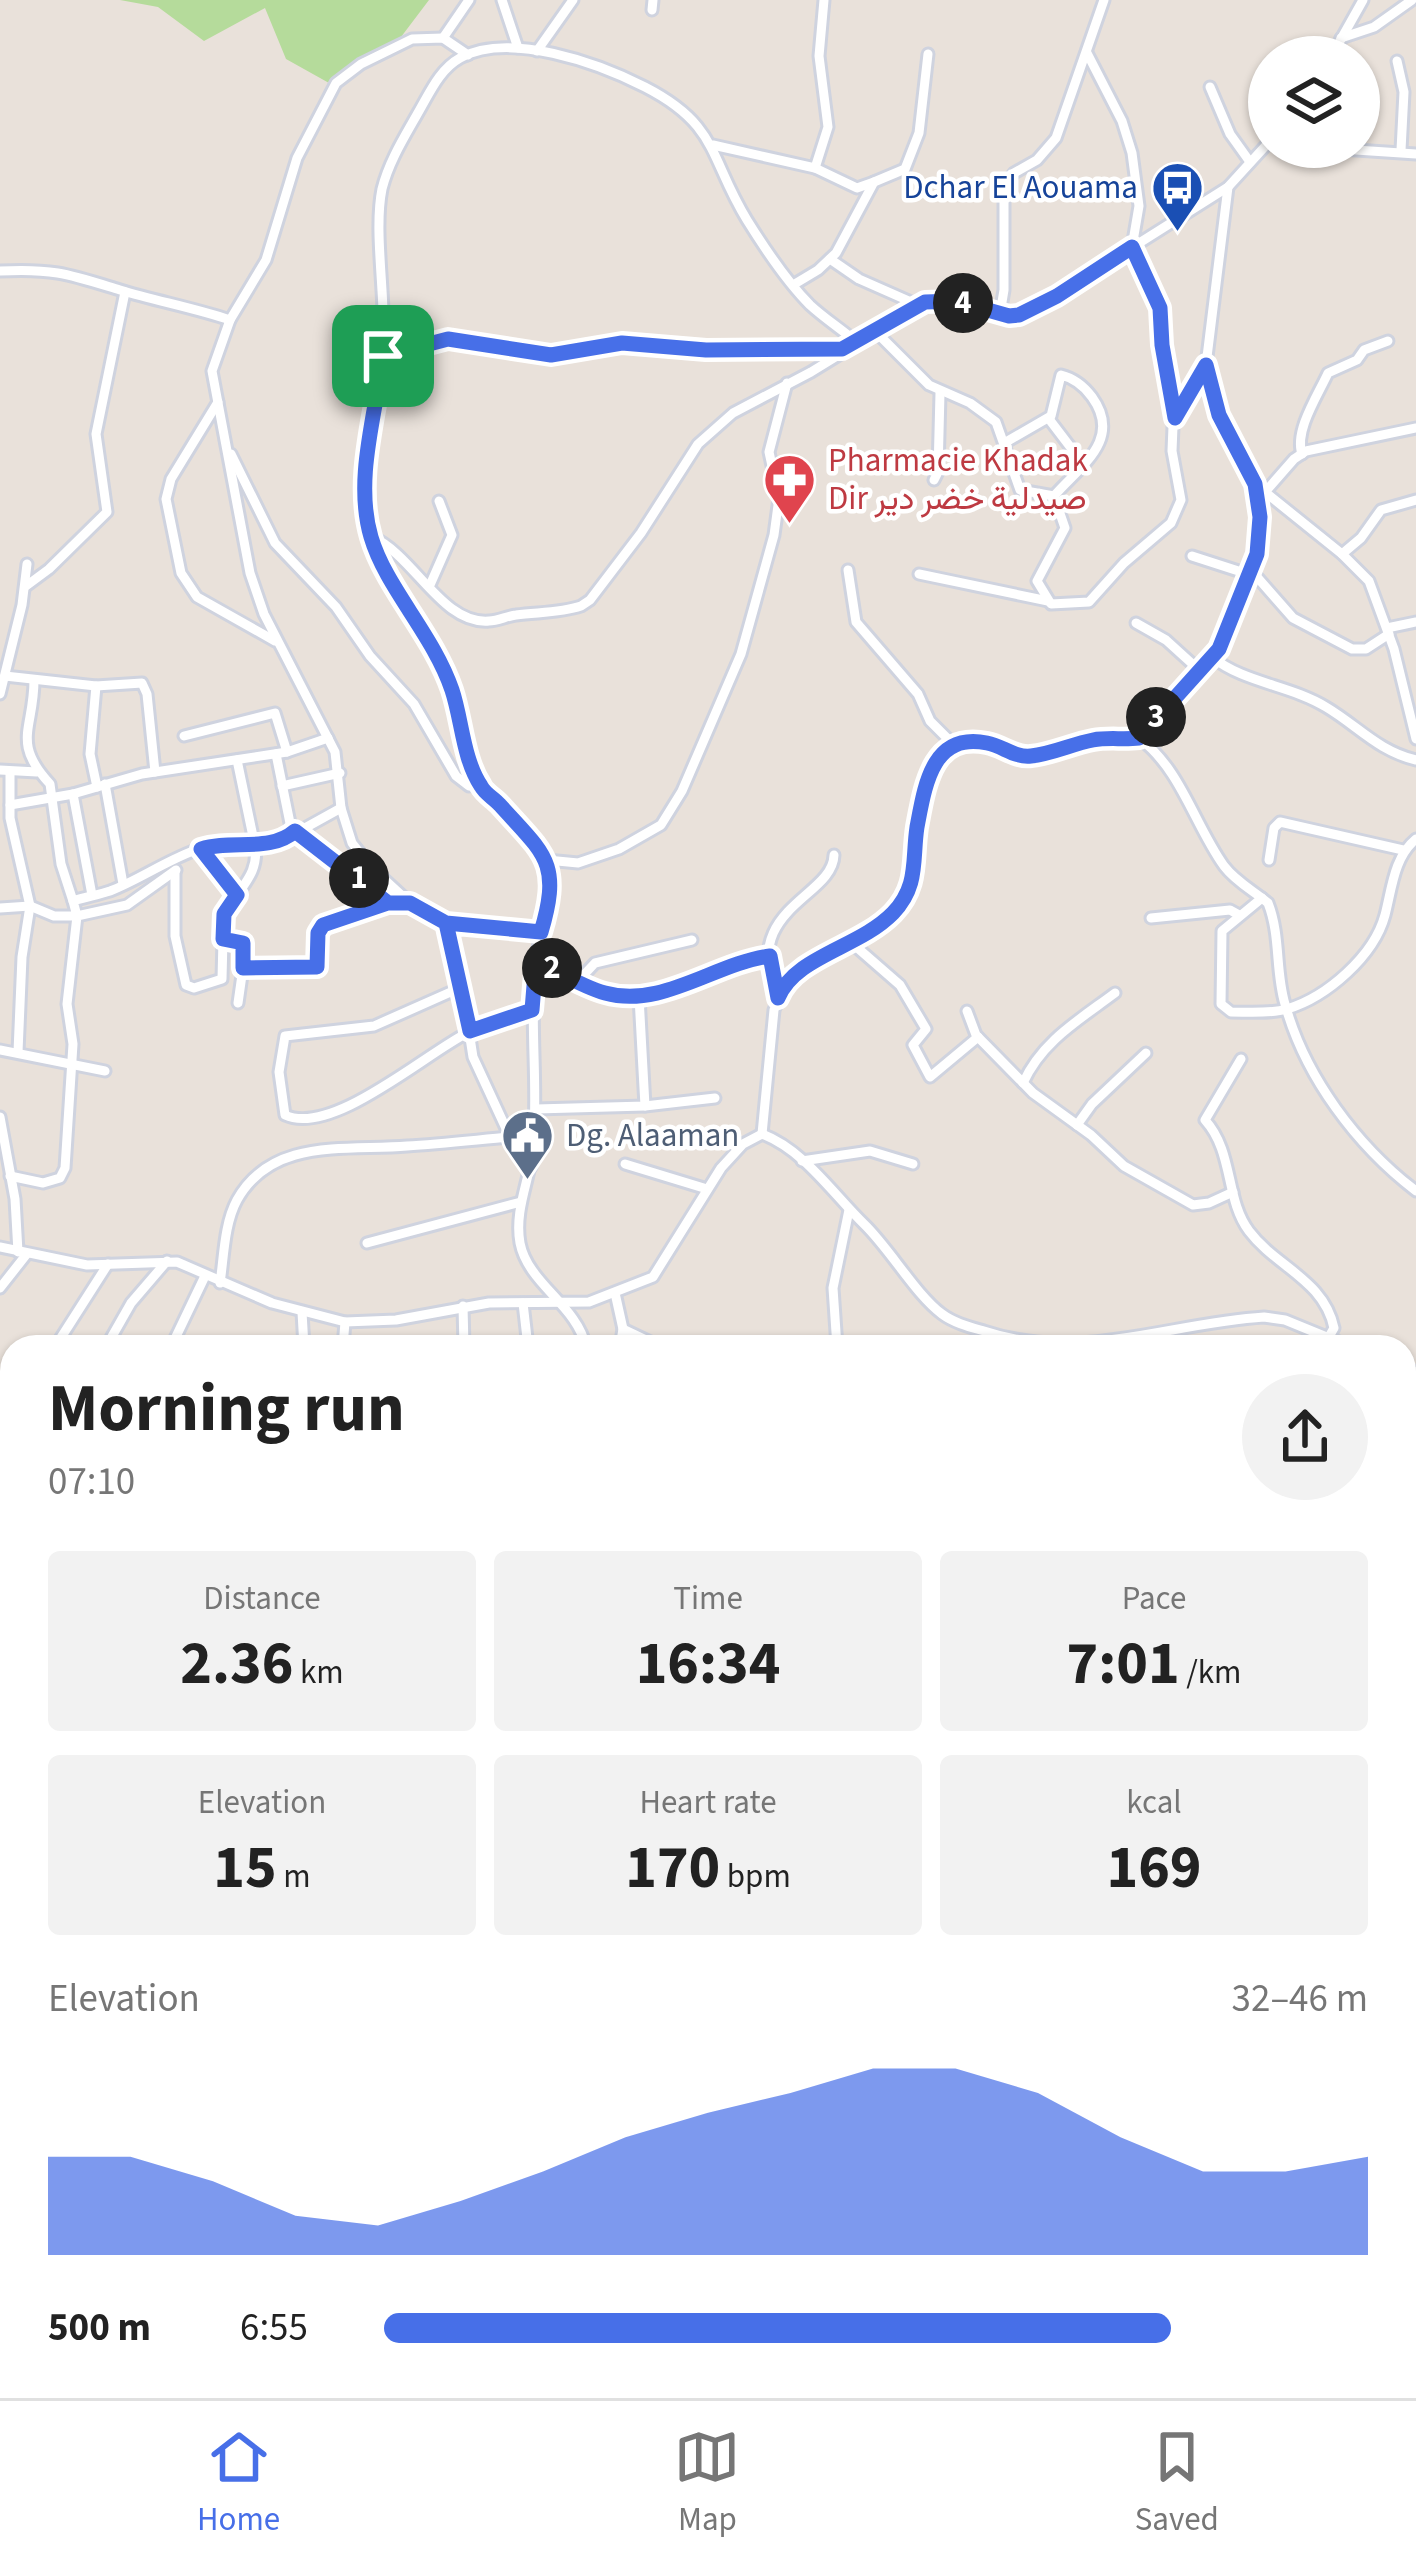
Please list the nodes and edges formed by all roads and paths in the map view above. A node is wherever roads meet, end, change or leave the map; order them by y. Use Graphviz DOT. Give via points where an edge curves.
graph roads {
  1 [pos="470,0"];
  2 [pos="502,0"];
  3 [pos="572,0"];
  4 [pos="824,0"];
  5 [pos="1104,0"];
  6 [pos="1363,0"];
  7 [pos="1412,0"];
  8 [pos="1341,36"];
  9 [pos="1346,36"];
  10 [pos="443,38"];
  11 [pos="518,48"];
  12 [pos="537,51"];
  13 [pos="1087,52"];
  14 [pos="928,54"];
  15 [pos="468,55"];
  16 [pos="1397,61"];
  17 [pos="1210,87"];
  18 [pos="713,145"];
  19 [pos="1380,149"];
  20 [pos="1401,150"];
  21 [pos="1416,154"];
  22 [pos="1248,159"];
  23 [pos="1248,164"];
  24 [pos="815,168"];
  25 [pos="874,182"];
  26 [pos="1228,187"];
  27 [pos="1132,247"];
  28 [pos="830,259"];
  29 [pos="0,271"];
  30 [pos="793,285"];
  31 [pos="124,292"];
  32 [pos="918,305"];
  33 [pos="1000,314"];
  34 [pos="230,320"];
  35 [pos="874,330"];
  36 [pos="856,341"];
  37 [pos="1388,341"];
  38 [pos="842,349"];
  39 [pos="383,356"];
  40 [pos="1206,365"];
  41 [pos="787,383"];
  42 [pos="940,392"];
  43 [pos="218,402"];
  44 [pos="1049,418"];
  45 [pos="1175,418"];
  46 [pos="1416,428"];
  47 [pos="1006,442"];
  48 [pos="229,450"];
  49 [pos="1302,454"];
  50 [pos="1084,465"];
  51 [pos="934,480"];
  52 [pos="1255,484"];
  53 [pos="1266,491"];
  54 [pos="1054,496"];
  55 [pos="1416,500"];
  56 [pos="439,501"];
  57 [pos="371,536"];
  58 [pos="1342,554"];
  59 [pos="1192,556"];
  60 [pos="27,564"];
  61 [pos="848,570"];
  62 [pos="919,574"];
  63 [pos="1250,574"];
  64 [pos="430,585"];
  65 [pos="26,586"];
  66 [pos="1048,601"];
  67 [pos="489,621"];
  68 [pos="1416,622"];
  69 [pos="1136,623"];
  70 [pos="1388,631"];
  71 [pos="494,636"];
  72 [pos="278,642"];
  73 [pos="1212,657"];
  74 [pos="1199,670"];
  75 [pos="5,676"];
  76 [pos="34,680"];
  77 [pos="96,686"];
  78 [pos="0,694"];
  79 [pos="184,736"];
  80 [pos="1139,738"];
  81 [pos="328,739"];
  82 [pos="1416,739"];
  83 [pos="953,744"];
  84 [pos="281,753"];
  85 [pos="237,760"];
  86 [pos="1416,760"];
  87 [pos="5,771"];
  88 [pos="37,772"];
  89 [pos="155,772"];
  90 [pos="340,773"];
  91 [pos="479,784"];
  92 [pos="101,786"];
  93 [pos="282,786"];
  94 [pos="73,794"];
  95 [pos="52,799"];
  96 [pos="10,805"];
  97 [pos="341,808"];
  98 [pos="5,818"];
  99 [pos="295,831"];
  100 [pos="1416,838"];
  101 [pos="255,846"];
  102 [pos="201,849"];
  103 [pos="1403,850"];
  104 [pos="834,855"];
  105 [pos="181,858"];
  106 [pos="547,860"];
  107 [pos="1269,860"];
  108 [pos="176,870"];
  109 [pos="123,884"];
  110 [pos="92,895"];
  111 [pos="237,895"];
  112 [pos="1262,898"];
  113 [pos="73,901"];
  114 [pos="388,903"];
  115 [pos="410,903"];
  116 [pos="30,907"];
  117 [pos="0,908"];
  118 [pos="1239,915"];
  119 [pos="77,916"];
  120 [pos="1150,917"];
  121 [pos="446,923"];
  122 [pos="541,932"];
  123 [pos="223,939"];
  124 [pos="692,940"];
  125 [pos="854,944"];
  126 [pos="770,956"];
  127 [pos="536,961"];
  128 [pos="243,968"];
  129 [pos="578,981"];
  130 [pos="462,987"];
  131 [pos="1115,993"];
  132 [pos="639,997"];
  133 [pos="778,998"];
  134 [pos="238,1004"];
  135 [pos="532,1010"];
  136 [pos="1286,1010"];
  137 [pos="967,1011"];
  138 [pos="470,1031"];
  139 [pos="978,1037"];
  140 [pos="0,1050"];
  141 [pos="18,1052"];
  142 [pos="1146,1053"];
  143 [pos="1241,1059"];
  144 [pos="73,1064"];
  145 [pos="105,1071"];
  146 [pos="1022,1083"];
  147 [pos="715,1099"];
  148 [pos="645,1106"];
  149 [pos="536,1109"];
  150 [pos="0,1117"];
  151 [pos="1077,1125"];
  152 [pos="762,1134"];
  153 [pos="510,1137"];
  154 [pos="802,1161"];
  155 [pos="625,1164"];
  156 [pos="913,1164"];
  157 [pos="531,1167"];
  158 [pos="10,1177"];
  159 [pos="707,1189"];
  160 [pos="1416,1191"];
  161 [pos="1233,1192"];
  162 [pos="521,1202"];
  163 [pos="849,1210"];
  164 [pos="367,1243"];
  165 [pos="0,1247"];
  166 [pos="22,1253"];
  167 [pos="167,1261"];
  168 [pos="109,1264"];
  169 [pos="205,1276"];
  170 [pos="220,1283"];
  171 [pos="0,1288"];
  172 [pos="615,1293"];
  173 [pos="524,1303"];
  174 [pos="563,1303"];
  175 [pos="463,1306"];
  176 [pos="302,1312"];
  177 [pos="345,1322"];
  178 [pos="623,1329"];
  179 [pos="63,1335"];
  180 [pos="113,1335"];
  181 [pos="177,1335"];
  182 [pos="303,1335"];
  183 [pos="344,1335"];
  184 [pos="464,1335"];
  185 [pos="527,1335"];
  186 [pos="583,1335"];
  187 [pos="622,1335"];
  188 [pos="636,1335"];
  189 [pos="836,1335"];
  190 [pos="1006,1335"];
  191 [pos="1162,1335"];
  192 [pos="1309,1335"];
  193 [pos="1330,1335"];
  1 -- 10 [label="street"];
  2 -- 11 [label="street"];
  3 -- 12 [label="street"];
  4 -- 24 [label="street" via="819,56 828,127"];
  5 -- 13 [label="street"];
  6 -- 8 [label="street"];
  7 -- 9 [label="street"];
  10 -- 15 [label="street"];
  10 -- 34 [label="street" via="412,39 335,83 297,158 266,260"];
  11 -- 12 [label="street"];
  11 -- 15 [label="street"];
  12 -- 18 [label="street" via="640,85 690,114"];
  13 -- 27 [label="street" via="1132,153 1139,206"];
  13 -- 33 [label="street" via="1055,138 1004,186"];
  14 -- 25 [label="street" via="909,161 901,173"];
  15 -- 39 [label="street" via="444,70 382,191"];
  16 -- 20 [label="street"];
  17 -- 22 [label="street"];
  18 -- 24 [label="street"];
  18 -- 30 [label="street" via="744,215"];
  19 -- 20 [label="street"];
  20 -- 21 [label="street"];
  23 -- 26 [label="street"];
  24 -- 25 [label="street" via="857,188"];
  25 -- 28 [label="street"];
  26 -- 27 [label="street"];
  26 -- 40 [label="street"];
  27 -- 33 [label="street" via="1034,310"];
  27 -- 45 [label="street" via="1160,308"];
  28 -- 30 [label="street"];
  28 -- 32 [label="street"];
  29 -- 31 [label="street" via="70,273"];
  30 -- 36 [label="street"];
  31 -- 34 [label="street"];
  31 -- 65 [label="street" via="96,434 106,512"];
  32 -- 33 [label="street" via="941,299"];
  32 -- 35 [label="street"];
  34 -- 43 [label="street" via="212,371"];
  35 -- 36 [label="street"];
  35 -- 42 [label="street"];
  36 -- 38 [label="street"];
  37 -- 49 [label="street" via="1328,374 1298,443"];
  38 -- 39 [label="street" via="622,343 551,355 448,339"];
  38 -- 41 [label="street"];
  39 -- 57 [label="street" via="364,485"];
  40 -- 45 [label="street"];
  40 -- 52 [label="street" via="1219,415"];
  41 -- 67 [label="street" via="734,412 698,444 587,602"];
  41 -- 106 [label="street" via="770,452 779,498 774,535 741,654 675,806 661,825 619,849 578,863"];
  42 -- 47 [label="street" via="992,417"];
  42 -- 51 [label="street"];
  43 -- 48 [label="street"];
  43 -- 72 [label="street" via="166,500 181,573 197,597"];
  44 -- 47 [label="street"];
  44 -- 50 [label="street"];
  44 -- 50 [label="street" via="1061,376 1092,397 1103,436"];
  45 -- 66 [label="street" via="1181,500 1172,523 1089,602"];
  46 -- 49 [label="street"];
  47 -- 54 [label="street" via="1020,490"];
  48 -- 72 [label="street" via="250,573"];
  48 -- 91 [label="street" via="275,542 414,704 456,776"];
  49 -- 53 [label="street"];
  50 -- 54 [label="street"];
  52 -- 53 [label="street"];
  52 -- 63 [label="street" via="1260,535"];
  53 -- 58 [label="street"];
  54 -- 66 [label="street" via="1065,528 1038,577"];
  55 -- 58 [label="street" via="1381,510"];
  56 -- 64 [label="street" via="452,535"];
  57 -- 64 [label="street"];
  57 -- 91 [label="street" via="434,646"];
  58 -- 70 [label="street" via="1374,590"];
  59 -- 63 [label="street"];
  60 -- 65 [label="street"];
  61 -- 83 [label="street" via="856,622"];
  62 -- 66 [label="street"];
  63 -- 70 [label="street" via="1293,618 1352,649 1366,650"];
  63 -- 73 [label="street"];
  64 -- 67 [label="street" via="456,612"];
  65 -- 75 [label="street"];
  67 -- 71 [label="street"];
  68 -- 70 [label="street"];
  69 -- 74 [label="street"];
  70 -- 82 [label="street"];
  72 -- 81 [label="street"];
  73 -- 74 [label="street"];
  73 -- 86 [label="street" via="1310,699 1385,750"];
  74 -- 80 [label="street"];
  75 -- 76 [label="street"];
  75 -- 78 [label="street"];
  76 -- 77 [label="street"];
  76 -- 88 [label="street" via="25,737"];
  77 -- 89 [label="street" via="145,687"];
  77 -- 92 [label="street" via="90,754"];
  79 -- 84 [label="street" via="274,712"];
  80 -- 83 [label="street" via="1030,756 993,744"];
  80 -- 112 [label="street" via="1171,770 1232,875"];
  81 -- 84 [label="street"];
  81 -- 90 [label="street"];
  83 -- 125 [label="street" via="933,769 908,894"];
  84 -- 85 [label="street"];
  84 -- 93 [label="street"];
  85 -- 89 [label="street"];
  85 -- 101 [label="street"];
  87 -- 88 [label="street"];
  87 -- 96 [label="street"];
  88 -- 95 [label="street"];
  89 -- 92 [label="street"];
  90 -- 93 [label="street"];
  90 -- 97 [label="street"];
  91 -- 106 [label="street"];
  92 -- 94 [label="street"];
  92 -- 109 [label="street"];
  93 -- 99 [label="street"];
  94 -- 95 [label="street"];
  94 -- 110 [label="street"];
  95 -- 96 [label="street"];
  95 -- 113 [label="street"];
  96 -- 98 [label="street"];
  97 -- 99 [label="street"];
  97 -- 115 [label="street" via="360,855"];
  98 -- 116 [label="street"];
  99 -- 101 [label="street"];
  99 -- 114 [label="street"];
  100 -- 103 [label="street"];
  101 -- 102 [label="street"];
  101 -- 111 [label="street"];
  102 -- 105 [label="street"];
  102 -- 111 [label="street"];
  103 -- 107 [label="street" via="1280,822"];
  103 -- 136 [label="street" via="1372,944 1332,984"];
  104 -- 126 [label="street" via="831,870 784,914"];
  105 -- 108 [label="street"];
  105 -- 109 [label="street"];
  106 -- 122 [label="street"];
  108 -- 119 [label="street" via="128,905"];
  108 -- 123 [label="street" via="175,936 188,987 222,979"];
  109 -- 110 [label="street"];
  110 -- 113 [label="street"];
  111 -- 123 [label="street" via="224,914"];
  112 -- 118 [label="street"];
  112 -- 136 [label="street" via="1274,921"];
  113 -- 119 [label="street"];
  114 -- 115 [label="street"];
  114 -- 128 [label="street" via="323,925 317,967"];
  115 -- 121 [label="street"];
  116 -- 117 [label="street"];
  116 -- 119 [label="street"];
  116 -- 141 [label="street"];
  118 -- 120 [label="street"];
  118 -- 136 [label="street" via="1222,931 1221,1004 1231,1012"];
  119 -- 144 [label="street" via="68,1004"];
  121 -- 122 [label="street"];
  121 -- 130 [label="street"];
  122 -- 127 [label="street"];
  123 -- 128 [label="street" via="243,943"];
  124 -- 129 [label="street" via="595,963"];
  125 -- 133 [label="street" via="800,968"];
  125 -- 139 [label="street" via="891,975 924,1020 913,1045 931,1077"];
  126 -- 132 [label="street"];
  126 -- 133 [label="street"];
  127 -- 129 [label="street"];
  127 -- 135 [label="street"];
  128 -- 134 [label="street"];
  129 -- 132 [label="street"];
  130 -- 138 [label="street"];
  130 -- 138 [label="street" via="374,1026 285,1036 285,1114 335,1112"];
  131 -- 146 [label="street" via="1060,1033"];
  132 -- 148 [label="street"];
  133 -- 152 [label="street"];
  135 -- 138 [label="street"];
  135 -- 149 [label="street"];
  136 -- 160 [label="street" via="1339,1113 1367,1150"];
  137 -- 139 [label="street"];
  138 -- 153 [label="street" via="473,1057"];
  139 -- 146 [label="street"];
  140 -- 141 [label="street"];
  141 -- 144 [label="street"];
  142 -- 151 [label="street"];
  143 -- 161 [label="street" via="1205,1120"];
  144 -- 145 [label="street"];
  144 -- 158 [label="street" via="63,1175 43,1183"];
  146 -- 151 [label="street"];
  147 -- 148 [label="street"];
  148 -- 149 [label="street"];
  149 -- 157 [label="street"];
  150 -- 158 [label="street"];
  151 -- 161 [label="street" via="1124,1166 1192,1205"];
  152 -- 154 [label="street"];
  152 -- 159 [label="street" via="731,1155"];
  153 -- 157 [label="street"];
  153 -- 170 [label="street" via="342,1148 276,1161 235,1204"];
  154 -- 156 [label="street" via="871,1150"];
  154 -- 163 [label="street"];
  155 -- 159 [label="street"];
  157 -- 162 [label="street"];
  158 -- 166 [label="street"];
  159 -- 172 [label="street" via="653,1277"];
  161 -- 193 [label="street" via="1256,1240 1317,1292 1332,1318"];
  162 -- 164 [label="street"];
  162 -- 174 [label="street" via="521,1247"];
  163 -- 189 [label="street" via="833,1288"];
  163 -- 190 [label="street" via="930,1303 952,1320"];
  165 -- 166 [label="street"];
  166 -- 168 [label="street"];
  166 -- 171 [label="street"];
  167 -- 168 [label="street"];
  167 -- 169 [label="street"];
  167 -- 180 [label="street"];
  168 -- 179 [label="street"];
  169 -- 170 [label="street"];
  169 -- 181 [label="street"];
  170 -- 176 [label="street"];
  172 -- 174 [label="street"];
  172 -- 178 [label="street"];
  173 -- 174 [label="street"];
  173 -- 175 [label="street"];
  173 -- 185 [label="street"];
  174 -- 186 [label="street"];
  175 -- 177 [label="street"];
  175 -- 184 [label="street"];
  176 -- 177 [label="street"];
  176 -- 182 [label="street"];
  177 -- 183 [label="street"];
  178 -- 187 [label="street"];
  178 -- 188 [label="street"];
  191 -- 192 [label="street" via="1264,1317"];
}
